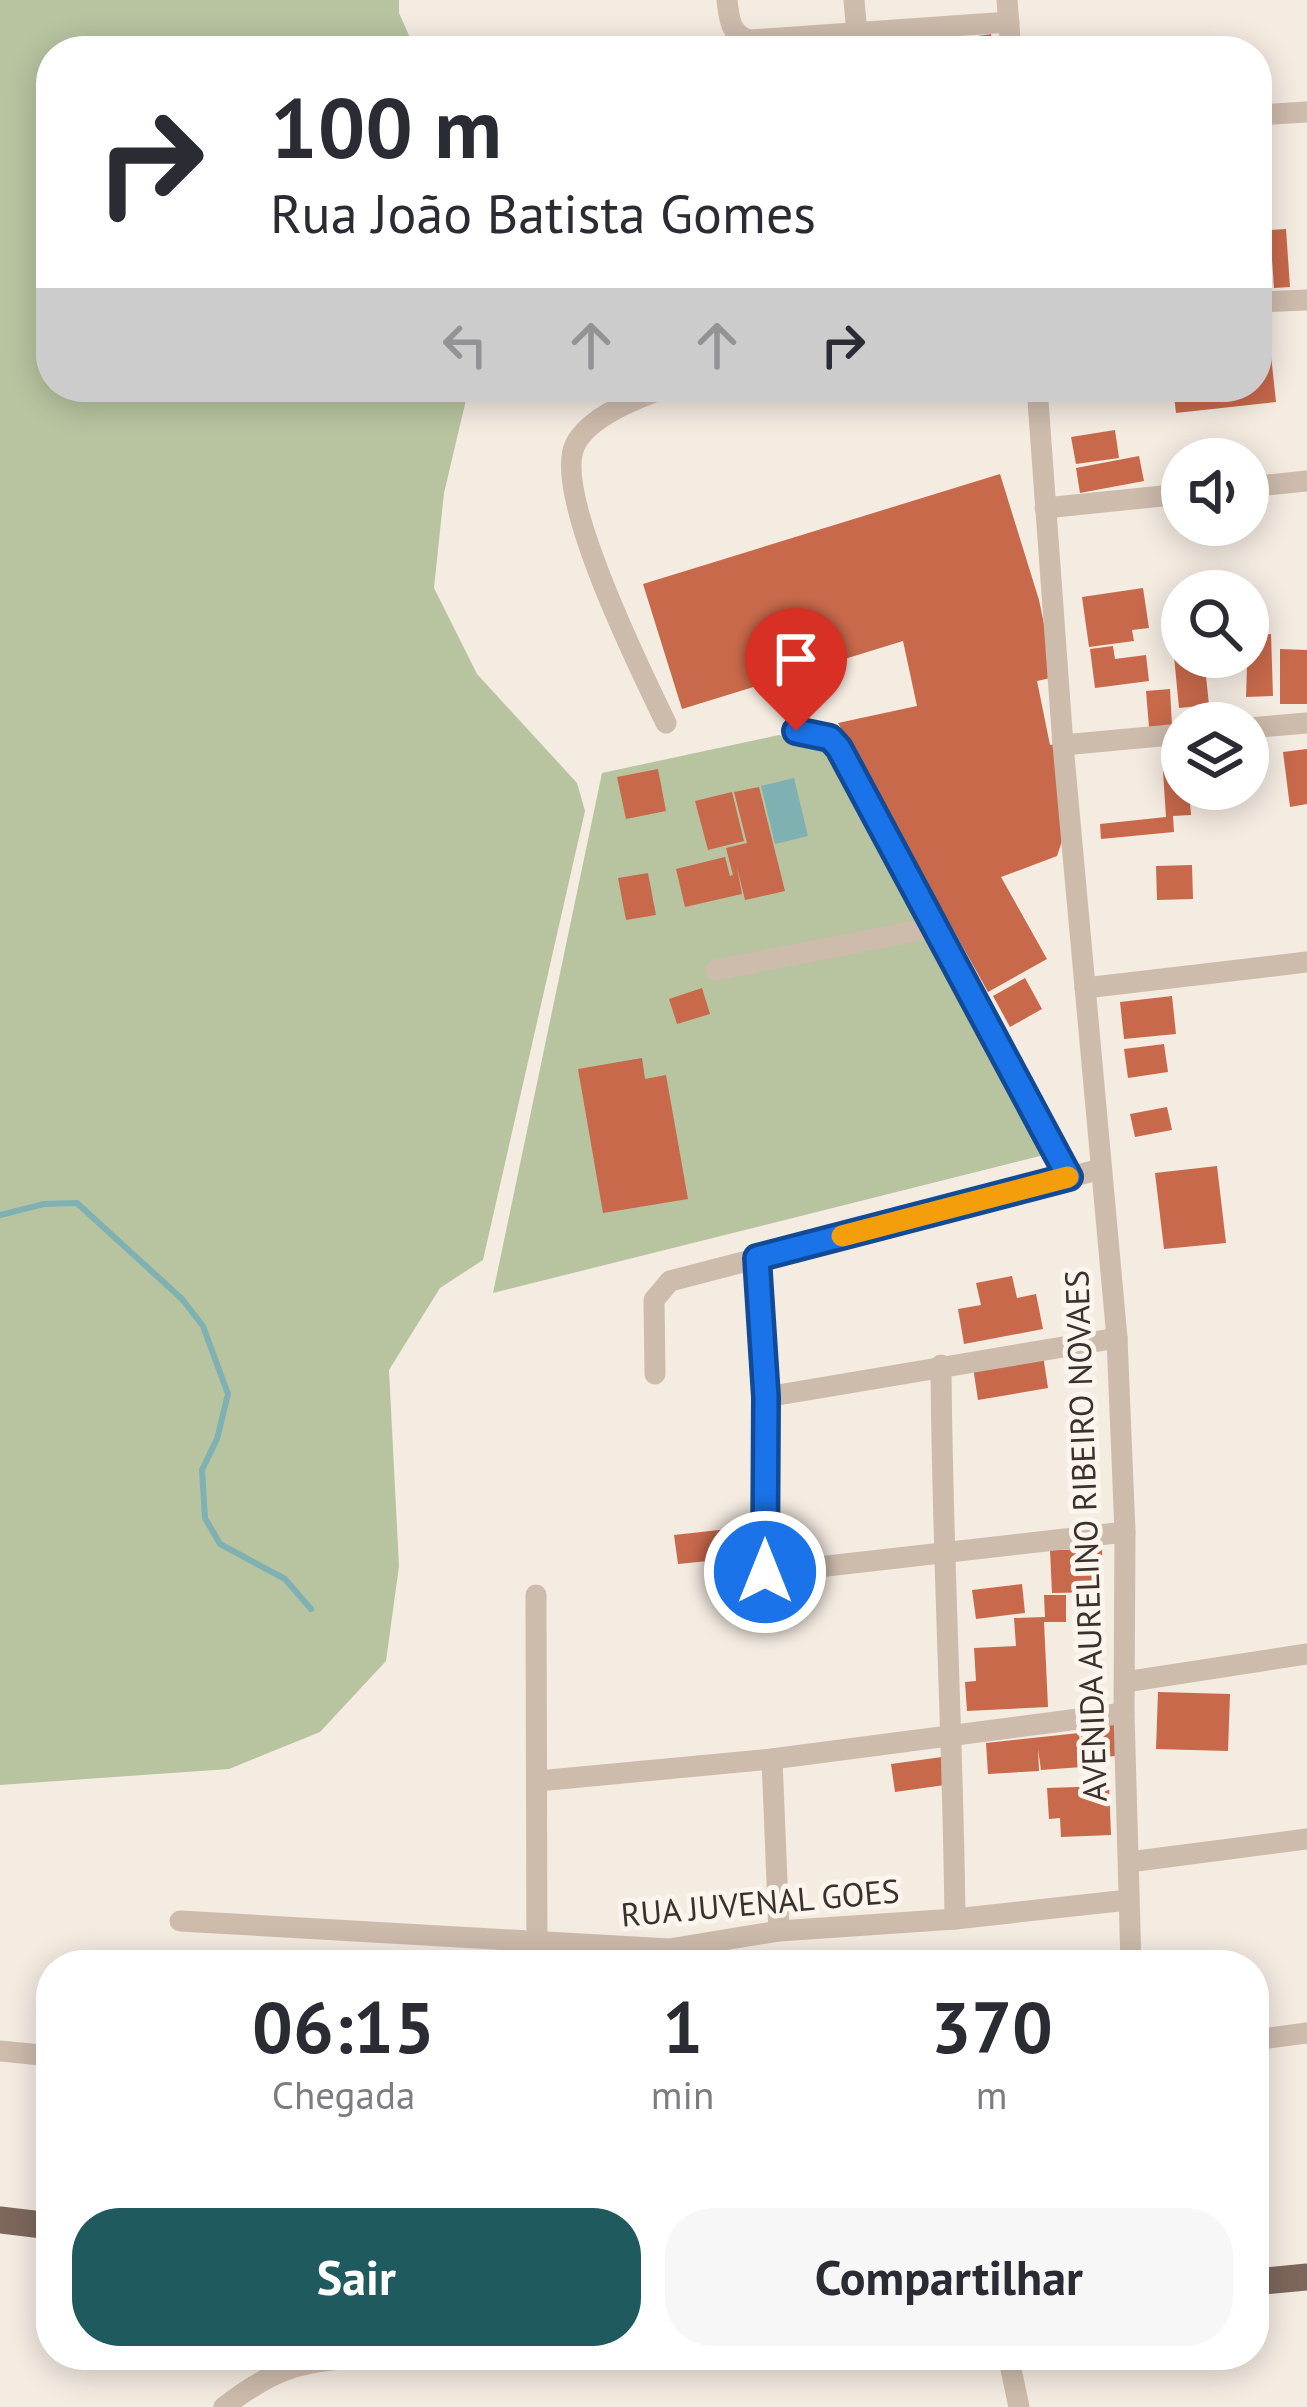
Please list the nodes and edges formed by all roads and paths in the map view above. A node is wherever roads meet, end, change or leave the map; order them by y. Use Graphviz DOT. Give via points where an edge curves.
graph roads {
  1 [pos="727,0"];
  2 [pos="854,0"];
  3 [pos="1008,11"];
  4 [pos="857,34"];
  5 [pos="739,36"];
  6 [pos="821,36"];
  7 [pos="1307,112"];
  8 [pos="1272,114"];
  9 [pos="1307,300"];
  10 [pos="1272,301"];
  11 [pos="639,402"];
  12 [pos="1038,402"];
  13 [pos="1307,481"];
  14 [pos="1269,485"];
  15 [pos="1161,496"];
  16 [pos="1045,508"];
  17 [pos="666,723"];
  18 [pos="1307,723"];
  19 [pos="1269,726"];
  20 [pos="796,731"];
  21 [pos="1161,736"];
  22 [pos="1063,745"];
  23 [pos="936,927"];
  24 [pos="1307,962"];
  25 [pos="716,970"];
  26 [pos="1084,988"];
  27 [pos="1101,1169"];
  28 [pos="1069,1177"];
  29 [pos="757,1258"];
  30 [pos="1117,1338"];
  31 [pos="941,1365"];
  32 [pos="655,1374"];
  33 [pos="766,1397"];
  34 [pos="1125,1532"];
  35 [pos="942,1555"];
  36 [pos="536,1595"];
  37 [pos="1307,1654"];
  38 [pos="1125,1682"];
  39 [pos="1124,1714"];
  40 [pos="953,1736"];
  41 [pos="772,1759"];
  42 [pos="538,1781"];
  43 [pos="1307,1839"];
  44 [pos="1129,1862"];
  45 [pos="1128,1900"];
  46 [pos="955,1919"];
  47 [pos="180,1921"];
  48 [pos="779,1931"];
  49 [pos="494,1950"];
  50 [pos="537,1950"];
  51 [pos="643,1950"];
  52 [pos="1130,1950"];
  53 [pos="1307,2033"];
  54 [pos="1269,2039"];
  55 [pos="0,2051"];
  56 [pos="36,2055"];
  57 [pos="0,2220"];
  58 [pos="36,2224"];
  59 [pos="1307,2277"];
  60 [pos="1269,2281"];
  61 [pos="283,2370"];
  62 [pos="1011,2370"];
  63 [pos="224,2407"];
  64 [pos="1019,2407"];
  1 -- 5 [label="street"];
  2 -- 4 [label="street"];
  3 -- 4 [label="street"];
  4 -- 6 [label="street"];
  7 -- 8 [label="street"];
  9 -- 10 [label="street"];
  11 -- 17 [label="street" via="585,430 570,465 616,617"];
  12 -- 16 [label="street, AVENIDA AURELINO RIBEIRO NOVAES"];
  13 -- 14 [label="street"];
  15 -- 16 [label="street"];
  16 -- 22 [label="street, AVENIDA AURELINO RIBEIRO NOVAES"];
  18 -- 19 [label="street"];
  20 -- 23 [label="street" via="839,748"];
  21 -- 22 [label="street"];
  22 -- 26 [label="street, AVENIDA AURELINO RIBEIRO NOVAES"];
  23 -- 25 [label="street"];
  23 -- 28 [label="street"];
  24 -- 26 [label="street"];
  26 -- 27 [label="street, AVENIDA AURELINO RIBEIRO NOVAES"];
  27 -- 28 [label="street"];
  27 -- 30 [label="street, AVENIDA AURELINO RIBEIRO NOVAES"];
  28 -- 29 [label="street"];
  29 -- 32 [label="street" via="663,1285 654,1300"];
  29 -- 33 [label="street"];
  30 -- 31 [label="street"];
  30 -- 34 [label="street, AVENIDA AURELINO RIBEIRO NOVAES"];
  31 -- 33 [label="street"];
  31 -- 35 [label="street"];
  33 -- 35 [label="street" via="766,1573"];
  34 -- 35 [label="street"];
  34 -- 38 [label="street, AVENIDA AURELINO RIBEIRO NOVAES"];
  35 -- 40 [label="street"];
  36 -- 42 [label="street"];
  37 -- 38 [label="street"];
  38 -- 39 [label="street, AVENIDA AURELINO RIBEIRO NOVAES"];
  39 -- 40 [label="street"];
  39 -- 44 [label="street, AVENIDA AURELINO RIBEIRO NOVAES"];
  40 -- 41 [label="street"];
  40 -- 46 [label="street"];
  41 -- 42 [label="street"];
  41 -- 48 [label="street"];
  42 -- 50 [label="street"];
  43 -- 44 [label="street"];
  44 -- 45 [label="street, AVENIDA AURELINO RIBEIRO NOVAES"];
  45 -- 46 [label="street, RUA JUVENAL GOES"];
  45 -- 52 [label="street, AVENIDA AURELINO RIBEIRO NOVAES"];
  46 -- 48 [label="street, RUA JUVENAL GOES"];
  47 -- 49 [label="street, RUA JUVENAL GOES"];
  48 -- 51 [label="street, RUA JUVENAL GOES"];
  53 -- 54 [label="street"];
  55 -- 56 [label="street"];
  57 -- 58 [label="main road"];
  59 -- 60 [label="main road"];
  61 -- 63 [label="street"];
  62 -- 64 [label="street"];
}
